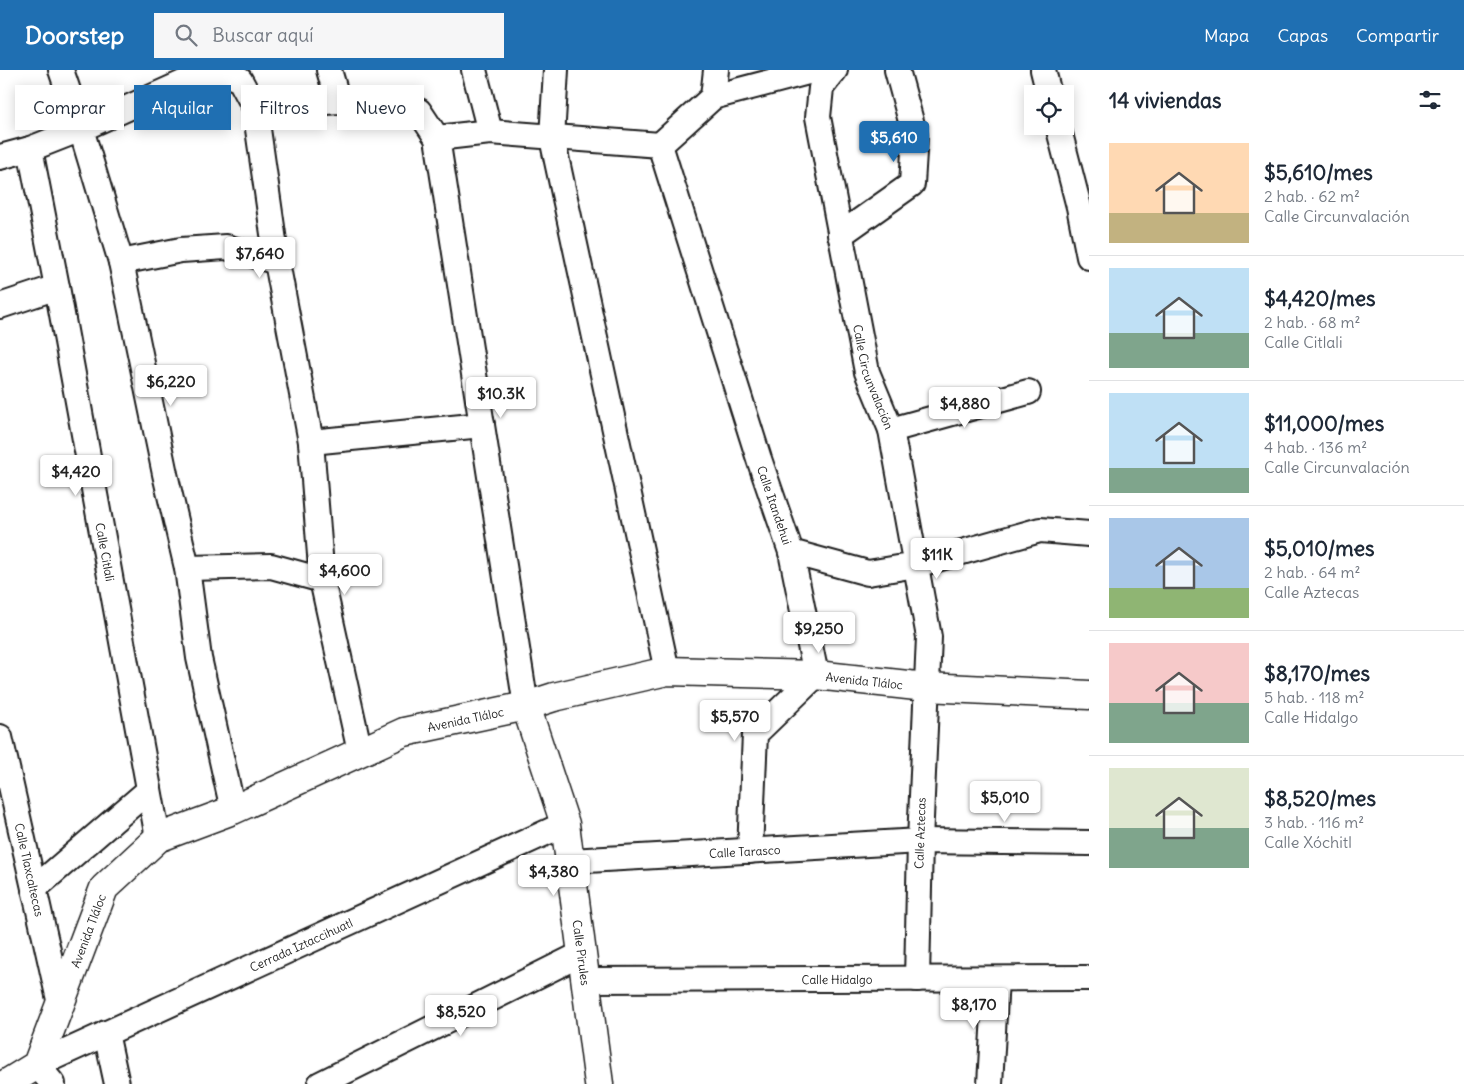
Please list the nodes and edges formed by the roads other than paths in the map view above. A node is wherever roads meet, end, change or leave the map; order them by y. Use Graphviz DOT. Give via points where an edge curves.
graph roads {
  1 [pos="61,70"];
  2 [pos="329,70"];
  3 [pos="474,70"];
  4 [pos="556,70"];
  5 [pos="716,70"];
  6 [pos="816,70"];
  7 [pos="835,70"];
  8 [pos="897,70"];
  9 [pos="1043,70"];
  10 [pos="195,73"];
  11 [pos="66,85"];
  12 [pos="243,85"];
  13 [pos="1047,85"];
  14 [pos="713,97"];
  15 [pos="337,98"];
  16 [pos="124,108"];
  17 [pos="424,118"];
  18 [pos="78,130"];
  19 [pos="81,130"];
  20 [pos="258,130"];
  21 [pos="490,132"];
  22 [pos="1060,135"];
  23 [pos="437,138"];
  24 [pos="552,138"];
  25 [pos="660,145"];
  26 [pos="30,149"];
  27 [pos="0,156"];
  28 [pos="840,235"];
  29 [pos="1089,257"];
  30 [pos="121,262"];
  31 [pos="277,262"];
  32 [pos="57,287"];
  33 [pos="0,306"];
  34 [pos="1028,392"];
  35 [pos="482,425"];
  36 [pos="891,430"];
  37 [pos="311,442"];
  38 [pos="1089,534"];
  39 [pos="791,552"];
  40 [pos="916,565"];
  41 [pos="188,568"];
  42 [pos="322,580"];
  43 [pos="667,671"];
  44 [pos="816,676"];
  45 [pos="926,687"];
  46 [pos="1089,695"];
  47 [pos="526,706"];
  48 [pos="0,737"];
  49 [pos="360,752"];
  50 [pos="149,790"];
  51 [pos="233,810"];
  52 [pos="565,824"];
  53 [pos="158,838"];
  54 [pos="920,841"];
  55 [pos="1089,843"];
  56 [pos="750,851"];
  57 [pos="570,861"];
  58 [pos="34,888"];
  59 [pos="583,953"];
  60 [pos="1089,978"];
  61 [pos="917,979"];
  62 [pos="996,979"];
  63 [pos="586,980"];
  64 [pos="60,1004"];
  65 [pos="106,1033"];
  66 [pos="45,1074"];
  67 [pos="6,1084"];
  68 [pos="117,1084"];
  69 [pos="320,1084"];
  70 [pos="599,1084"];
  71 [pos="990,1084"];
  1 -- 11 [label="street"];
  2 -- 15 [label="street"];
  3 -- 21 [label="street"];
  4 -- 24 [label="street"];
  5 -- 14 [label="street"];
  6 -- 14 [label="street"];
  7 -- 28 [label="street, Calle Circunvalación" via="821,88 818,118"];
  8 -- 28 [label="street" via="916,136 912,184"];
  9 -- 13 [label="street"];
  10 -- 12 [label="street" via="223,73 240,80"];
  10 -- 16 [label="street"];
  14 -- 25 [label="street"];
  17 -- 23 [label="street"];
  18 -- 26 [label="street"];
  19 -- 30 [label="street"];
  20 -- 31 [label="street"];
  21 -- 23 [label="street"];
  21 -- 24 [label="street"];
  22 -- 29 [label="street"];
  23 -- 35 [label="street"];
  24 -- 25 [label="street"];
  24 -- 43 [label="street"];
  25 -- 39 [label="street, Calle Itandehui"];
  26 -- 27 [label="street"];
  26 -- 32 [label="street, Calle Citlali"];
  28 -- 36 [label="street, Calle Circunvalación" via="867,372"];
  30 -- 31 [label="street" via="181,250 226,247"];
  30 -- 41 [label="street"];
  31 -- 37 [label="street"];
  32 -- 33 [label="street"];
  32 -- 50 [label="street, Calle Citlali"];
  34 -- 36 [label="street"];
  35 -- 37 [label="street"];
  35 -- 47 [label="street"];
  36 -- 40 [label="street, Calle Circunvalación"];
  37 -- 42 [label="street"];
  38 -- 40 [label="street" via="1040,530"];
  39 -- 40 [label="street" via="868,573"];
  39 -- 44 [label="street, Calle Itandehui"];
  40 -- 45 [label="street, Calle Circunvalación" via="929,637"];
  41 -- 42 [label="street" via="272,566"];
  41 -- 51 [label="street" via="199,658"];
  42 -- 49 [label="street"];
  43 -- 44 [label="main road, Avenida Tláloc"];
  43 -- 47 [label="main road, Avenida Tláloc"];
  44 -- 45 [label="main road, Avenida Tláloc"];
  44 -- 56 [label="street" via="755,734"];
  45 -- 46 [label="main road, Avenida Tláloc"];
  45 -- 54 [label="street, Calle Aztecas"];
  47 -- 49 [label="main road, Avenida Tláloc" via="404,732"];
  47 -- 52 [label="main road, Calle Pirules"];
  48 -- 58 [label="street, Calle Tlaxcaltecas"];
  49 -- 51 [label="main road, Avenida Tláloc"];
  50 -- 53 [label="street, Calle Citlali"];
  50 -- 58 [label="street"];
  51 -- 53 [label="main road, Avenida Tláloc"];
  52 -- 57 [label="main road, Calle Pirules"];
  52 -- 65 [label="street, Cerrada Iztaccihuatl"];
  53 -- 64 [label="main road, Avenida Tláloc" via="104,888"];
  54 -- 55 [label="street, Calle Tarasco"];
  54 -- 56 [label="street, Calle Tarasco"];
  54 -- 61 [label="street, Calle Aztecas"];
  56 -- 57 [label="street, Calle Tarasco"];
  57 -- 59 [label="main road, Calle Pirules"];
  58 -- 64 [label="street, Calle Tlaxcaltecas"];
  59 -- 63 [label="main road, Calle Pirules"];
  59 -- 69 [label="street"];
  60 -- 62 [label="street, Calle Hidalgo"];
  61 -- 62 [label="street, Calle Hidalgo"];
  61 -- 63 [label="street, Calle Hidalgo"];
  62 -- 71 [label="street"];
  63 -- 70 [label="main road, Calle Pirules"];
  64 -- 66 [label="main road, Avenida Tláloc"];
  65 -- 66 [label="street, Cerrada Iztaccihuatl"];
  65 -- 68 [label="street"];
  66 -- 67 [label="main road"];
}
